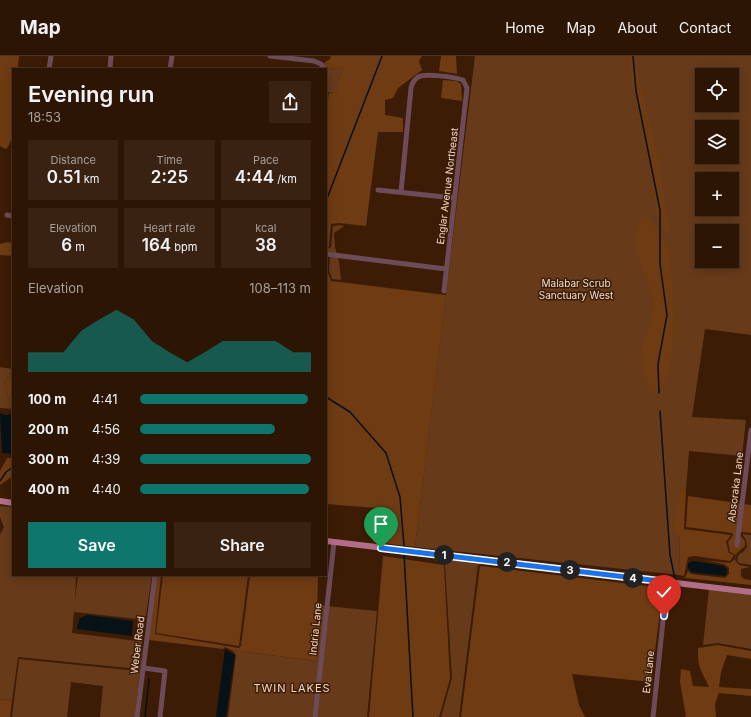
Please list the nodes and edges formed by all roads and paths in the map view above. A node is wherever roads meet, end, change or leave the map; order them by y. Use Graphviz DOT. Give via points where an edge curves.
graph roads {
  1 [pos="50,56"];
  2 [pos="111,56"];
  3 [pos="172,56"];
  4 [pos="270,56"];
  5 [pos="49,68"];
  6 [pos="110,68"];
  7 [pos="170,68"];
  8 [pos="324,68"];
  9 [pos="378,190"];
  10 [pos="400,192"];
  11 [pos="454,198"];
  12 [pos="7,215"];
  13 [pos="12,216"];
  14 [pos="327,254"];
  15 [pos="446,269"];
  16 [pos="444,291"];
  17 [pos="751,430"];
  18 [pos="0,501"];
  19 [pos="12,503"];
  20 [pos="327,541"];
  21 [pos="334,542"];
  22 [pos="737,545"];
  23 [pos="155,576"];
  24 [pos="668,582"];
  25 [pos="751,592"];
  26 [pos="144,668"];
  27 [pos="138,717"];
  28 [pos="160,717"];
  29 [pos="314,717"];
  30 [pos="652,717"];
  1 -- 5 [label="street"];
  2 -- 6 [label="street"];
  3 -- 7 [label="street"];
  4 -- 8 [label="street" via="314,61"];
  9 -- 10 [label="street"];
  10 -- 11 [label="street"];
  10 -- 11 [label="street, Englar Avenue Northeast" via="411,88 420,76 430,75 460,79 467,88"];
  11 -- 15 [label="street, Englar Avenue Northeast"];
  12 -- 13 [label="street"];
  14 -- 15 [label="street"];
  15 -- 16 [label="street, Englar Avenue Northeast"];
  17 -- 22 [label="street, Absoraka Lane"];
  18 -- 19 [label="main road"];
  20 -- 21 [label="main road"];
  21 -- 24 [label="main road"];
  21 -- 29 [label="street, Indria Lane"];
  23 -- 26 [label="street, Weber Road"];
  24 -- 25 [label="main road"];
  24 -- 30 [label="street, Eva Lane"];
  26 -- 27 [label="street, Weber Road"];
  26 -- 28 [label="street" via="166,671"];
}
